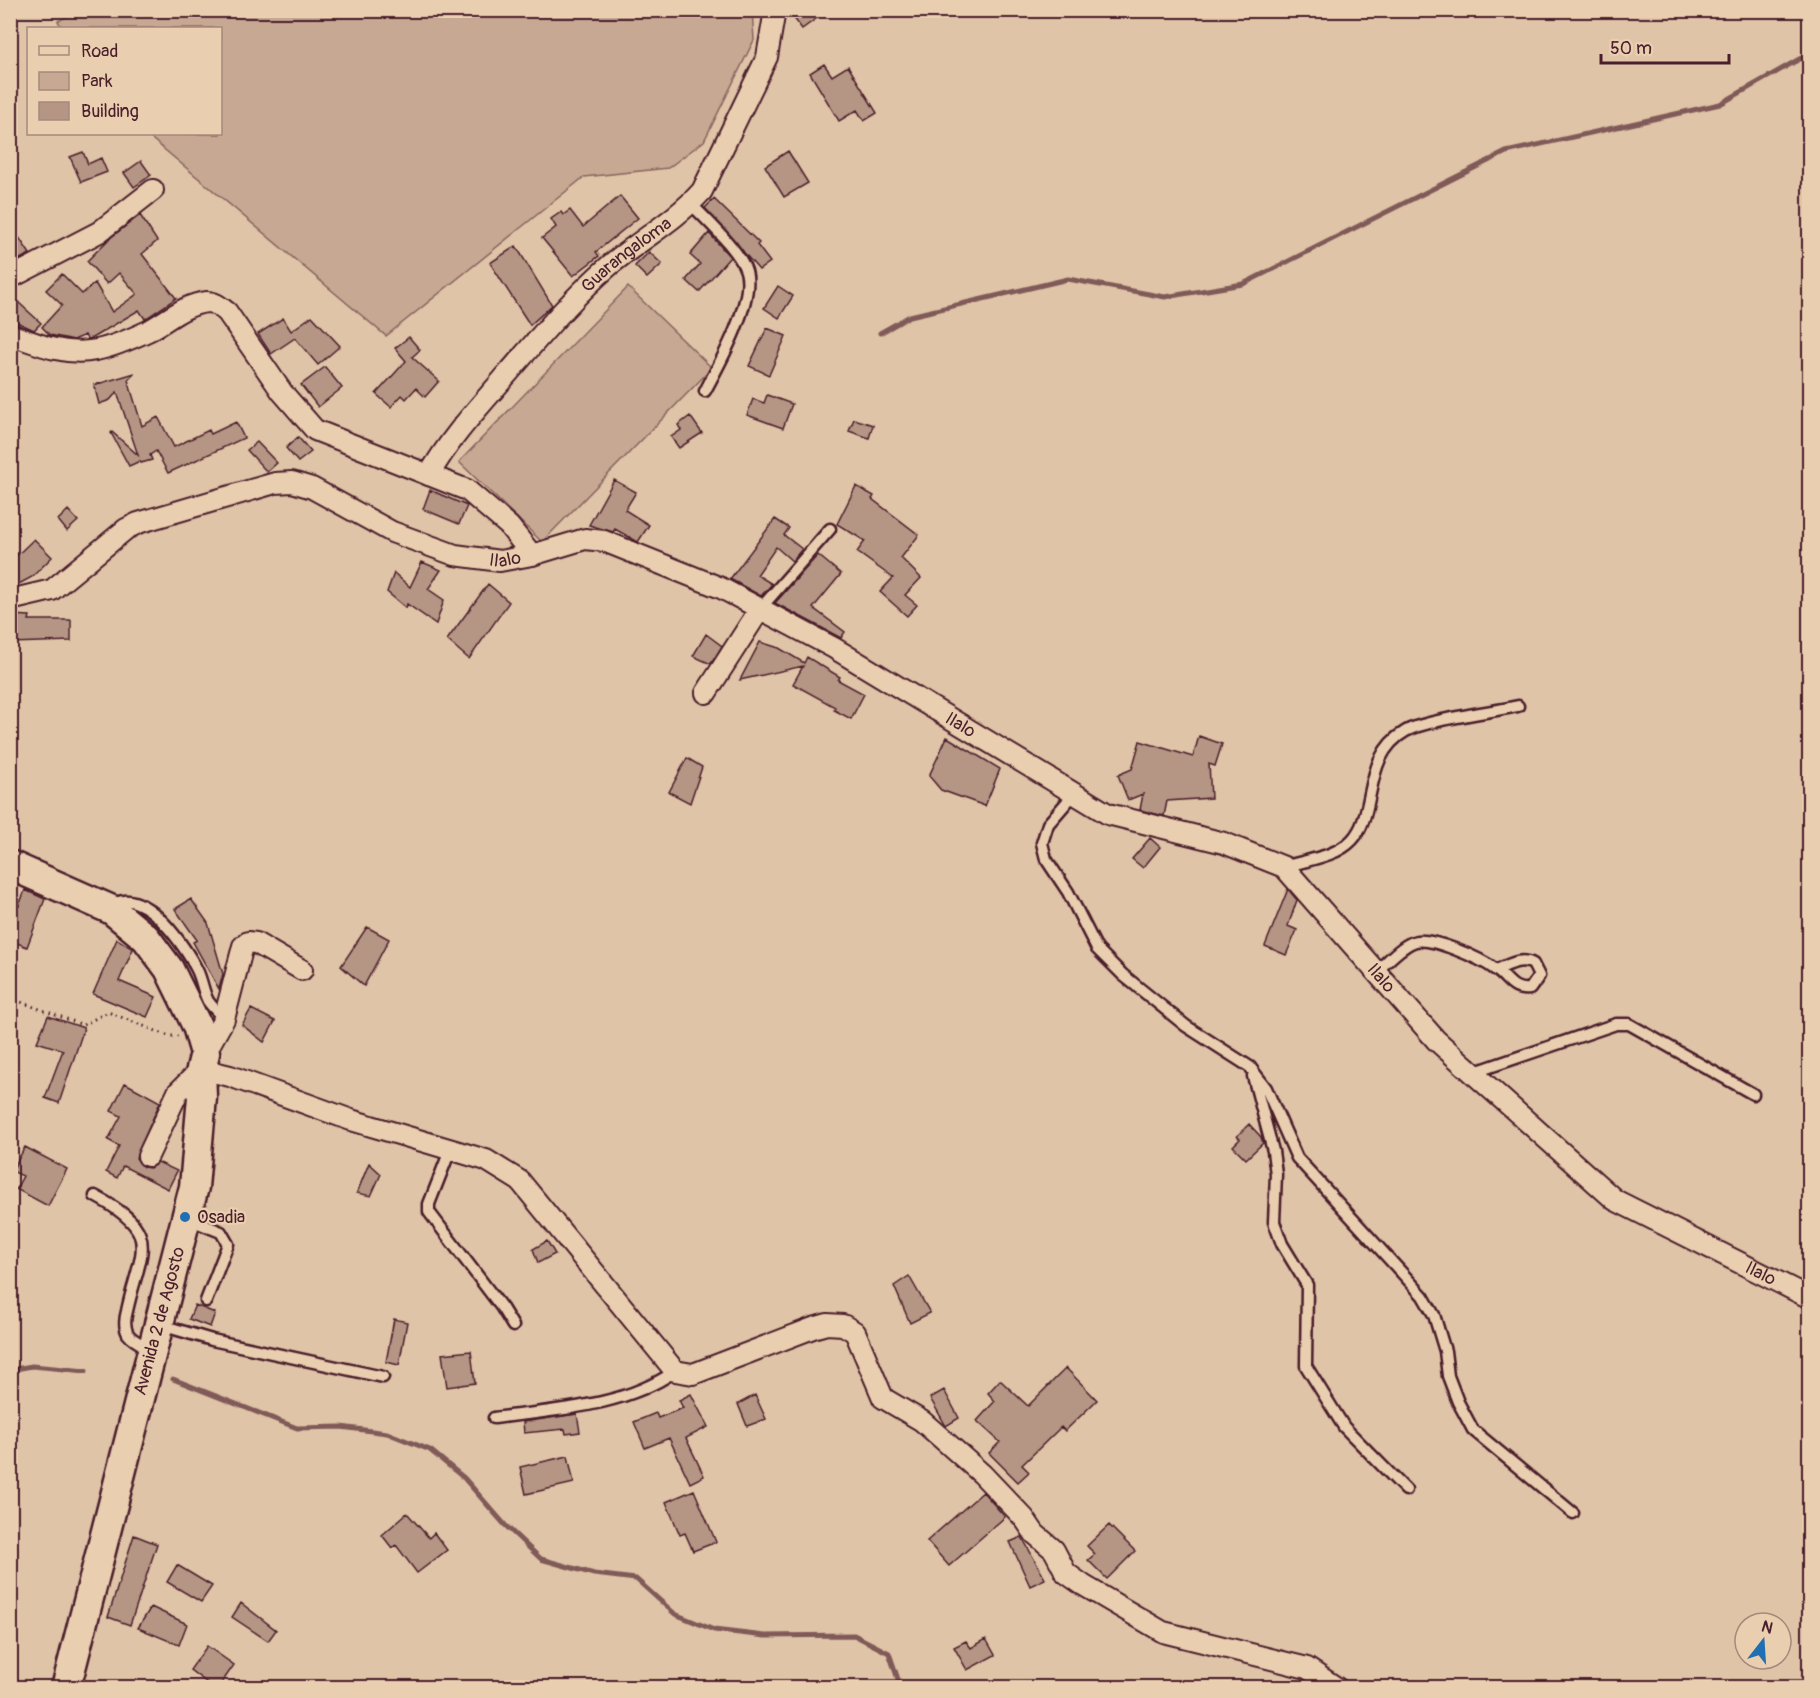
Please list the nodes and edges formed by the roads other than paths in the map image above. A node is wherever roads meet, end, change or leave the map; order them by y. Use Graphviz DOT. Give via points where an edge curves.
graph roads {
  1 [pos="775,10"];
  2 [pos="153,190"];
  3 [pos="691,204"];
  4 [pos="10,278"];
  5 [pos="10,334"];
  6 [pos="705,391"];
  7 [pos="429,475"];
  8 [pos="830,529"];
  9 [pos="532,555"];
  10 [pos="11,599"];
  11 [pos="760,609"];
  12 [pos="706,693"];
  13 [pos="1518,706"];
  14 [pos="1074,794"];
  15 [pos="10,865"];
  16 [pos="1284,867"];
  17 [pos="112,910"];
  18 [pos="302,970"];
  19 [pos="1496,970"];
  20 [pos="1377,971"];
  21 [pos="224,1019"];
  22 [pos="203,1061"];
  23 [pos="1250,1066"];
  24 [pos="1472,1073"];
  25 [pos="1753,1094"];
  26 [pos="451,1148"];
  27 [pos="148,1156"];
  28 [pos="95,1196"];
  29 [pos="186,1218"];
  30 [pos="1809,1298"];
  31 [pos="206,1301"];
  32 [pos="513,1326"];
  33 [pos="155,1336"];
  34 [pos="675,1371"];
  35 [pos="383,1377"];
  36 [pos="494,1418"];
  37 [pos="1406,1490"];
  38 [pos="1573,1513"];
  39 [pos="66,1688"];
  40 [pos="1336,1688"];
  1 -- 3 [label="street, Guarangaloma" via="767,57 702,191"];
  2 -- 4 [label="street" via="99,232"];
  3 -- 6 [label="lane" via="723,237 746,271 744,305 728,348"];
  3 -- 7 [label="street, Guarangaloma" via="642,238 554,319 447,442"];
  5 -- 7 [label="street" via="57,350 98,350 148,331 186,308 216,303 227,312 282,392 315,430"];
  7 -- 9 [label="street" via="467,490 509,526"];
  8 -- 11 [label="lane"];
  9 -- 10 [label="street, Ilalo" via="500,561 455,555 392,532 312,488 285,482 138,523 52,590"];
  9 -- 11 [label="street, Ilalo" via="585,539 604,541 721,588"];
  11 -- 12 [label="street"];
  11 -- 14 [label="street, Ilalo" via="834,648"];
  13 -- 16 [label="lane" via="1406,731 1389,746 1376,766 1362,823 1353,839 1338,851"];
  14 -- 16 [label="street, Ilalo" via="1108,814 1224,843"];
  14 -- 23 [label="lane" via="1048,824 1042,843 1046,859 1097,949 1186,1026"];
  15 -- 17 [label="main road, Avenida 2 de Agosto"];
  16 -- 20 [label="street, Ilalo"];
  17 -- 21 [label="lane" via="116,903 128,901 162,920 185,949 199,973 208,1001"];
  17 -- 22 [label="main road, Avenida 2 de Agosto" via="146,938 169,969 196,1026"];
  18 -- 21 [label="street" via="248,942 243,946"];
  19 -- 20 [label="lane" via="1425,940 1413,942"];
  20 -- 24 [label="street, Ilalo" via="1436,1040"];
  21 -- 22 [label="street"];
  22 -- 26 [label="street" via="249,1083 351,1120"];
  22 -- 27 [label="street" via="178,1092"];
  22 -- 29 [label="main road, Avenida 2 de Agosto" via="195,1187"];
  23 -- 37 [label="lane" via="1273,1151 1274,1222 1282,1244 1307,1285 1306,1366 1344,1427"];
  23 -- 38 [label="lane" via="1266,1088 1296,1158 1423,1296 1445,1351 1448,1376 1473,1430"];
  24 -- 25 [label="lane" via="1616,1024 1629,1024"];
  24 -- 30 [label="street, Ilalo" via="1616,1200"];
  26 -- 32 [label="lane" via="429,1212"];
  26 -- 34 [label="street" via="486,1160 520,1181"];
  28 -- 33 [label="lane" via="117,1208 142,1235 140,1265 125,1321 133,1340"];
  29 -- 31 [label="lane" via="221,1232 228,1244"];
  29 -- 33 [label="main road, Avenida 2 de Agosto"];
  33 -- 35 [label="lane" via="212,1340"];
  33 -- 39 [label="main road, Avenida 2 de Agosto"];
  34 -- 36 [label="lane" via="627,1394 570,1408"];
  34 -- 40 [label="street" via="693,1374 813,1328 843,1325 855,1332 883,1398 922,1421 982,1474 1054,1550 1066,1573 1163,1632 1306,1668"];
}
